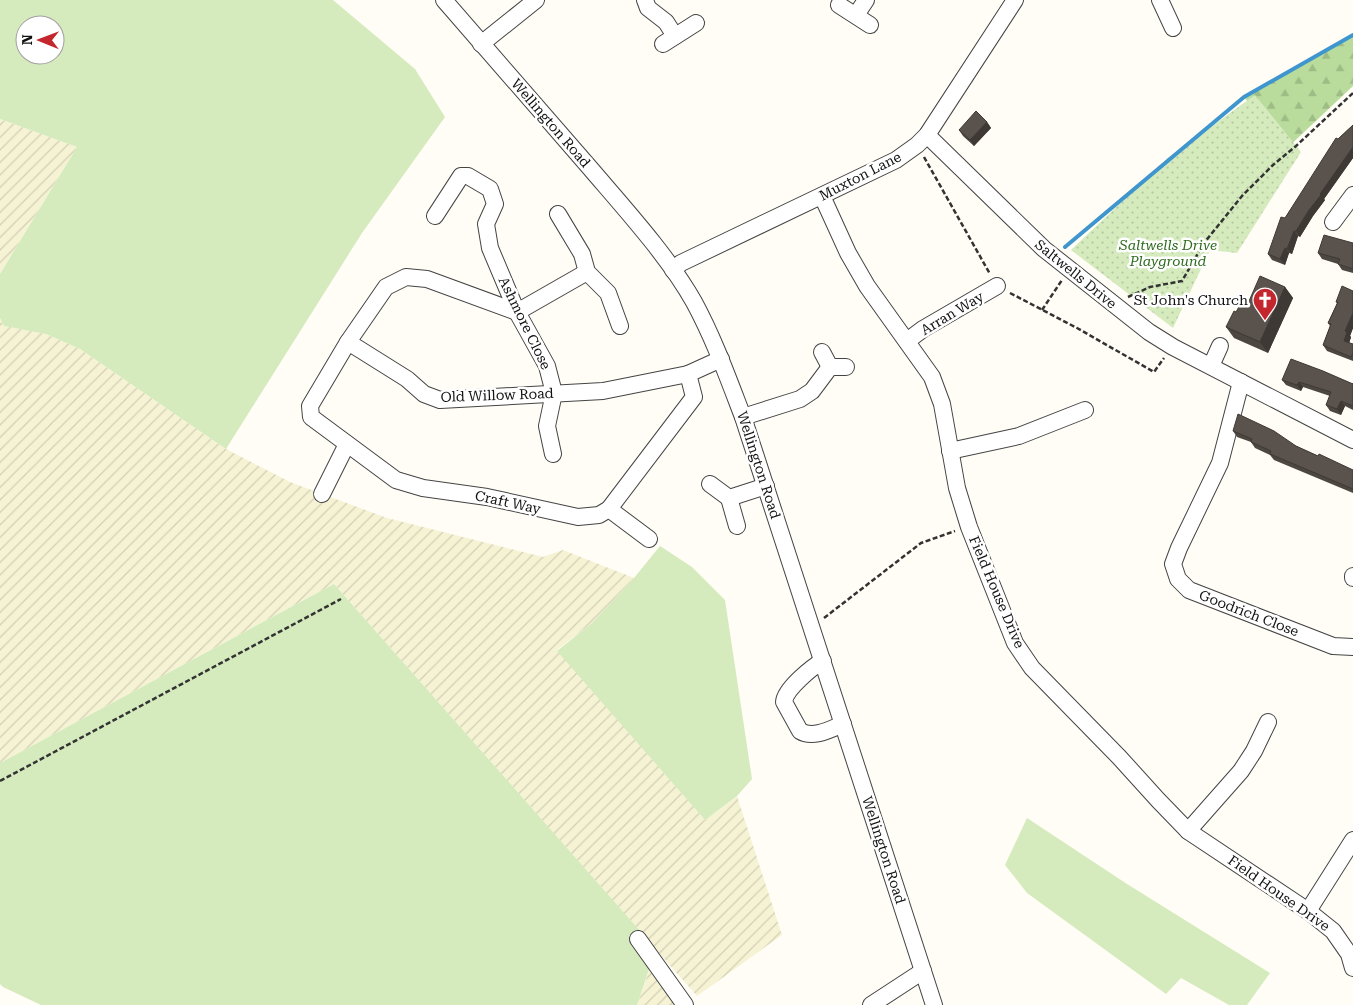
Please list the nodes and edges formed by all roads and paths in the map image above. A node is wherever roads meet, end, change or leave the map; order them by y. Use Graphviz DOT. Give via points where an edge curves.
graph roads {
  1 [pos="444,0"];
  2 [pos="536,0"];
  3 [pos="645,0"];
  4 [pos="866,0"];
  5 [pos="1160,0"];
  6 [pos="1012,1"];
  7 [pos="839,5"];
  8 [pos="856,15"];
  9 [pos="696,22"];
  10 [pos="870,25"];
  11 [pos="1173,28"];
  12 [pos="481,44"];
  13 [pos="1353,93"];
  14 [pos="922,140"];
  15 [pos="822,196"];
  16 [pos="1350,205"];
  17 [pos="558,214"];
  18 [pos="435,216"];
  19 [pos="1333,222"];
  20 [pos="673,270"];
  21 [pos="1070,270"];
  22 [pos="587,272"];
  23 [pos="997,286"];
  24 [pos="1112,304"];
  25 [pos="1042,310"];
  26 [pos="517,312"];
  27 [pos="620,326"];
  28 [pos="907,341"];
  29 [pos="348,342"];
  30 [pos="1220,346"];
  31 [pos="1173,347"];
  32 [pos="822,352"];
  33 [pos="721,359"];
  34 [pos="1211,366"];
  35 [pos="688,374"];
  36 [pos="1241,382"];
  37 [pos="554,393"];
  38 [pos="1085,410"];
  39 [pos="743,417"];
  40 [pos="1353,440"];
  41 [pos="347,444"];
  42 [pos="950,451"];
  43 [pos="553,454"];
  44 [pos="710,484"];
  45 [pos="766,486"];
  46 [pos="322,494"];
  47 [pos="729,498"];
  48 [pos="608,509"];
  49 [pos="737,526"];
  50 [pos="969,527"];
  51 [pos="649,539"];
  52 [pos="341,599"];
  53 [pos="812,625"];
  54 [pos="1353,647"];
  55 [pos="823,661"];
  56 [pos="1268,722"];
  57 [pos="843,724"];
  58 [pos="0,781"];
  59 [pos="1188,831"];
  60 [pos="1353,840"];
  61 [pos="1308,911"];
  62 [pos="638,939"];
  63 [pos="1353,968"];
  64 [pos="923,971"];
  65 [pos="685,1005"];
  66 [pos="871,1005"];
  67 [pos="934,1005"];
  1 -- 12 [label="street, Wellington Road"];
  2 -- 12 [label="street"];
  3 -- 9 [label="street" via="648,8 666,22 669,40"];
  4 -- 8 [label="street"];
  5 -- 11 [label="street"];
  6 -- 14 [label="street, Muxton Lane"];
  7 -- 8 [label="street"];
  8 -- 10 [label="street"];
  12 -- 20 [label="street, Wellington Road" via="626,210"];
  13 -- 24 [label="path" via="1242,196 1204,243 1182,281 1150,287"];
  14 -- 15 [label="street, Muxton Lane" via="896,160"];
  14 -- 21 [label="street, Saltwells Drive"];
  14 -- 23 [label="path"];
  15 -- 20 [label="street, Muxton Lane" via="681,263"];
  15 -- 28 [label="street, Field House Drive" via="867,286"];
  16 -- 19 [label="street"];
  17 -- 22 [label="street" via="582,254"];
  18 -- 26 [label="street, Ashmore Close" via="461,176 468,176 490,189 495,204 486,224 490,248"];
  20 -- 33 [label="street, Wellington Road" via="694,302"];
  21 -- 24 [label="street, Saltwells Drive"];
  21 -- 25 [label="path"];
  22 -- 26 [label="street"];
  22 -- 27 [label="street" via="608,293"];
  23 -- 25 [label="path"];
  23 -- 28 [label="street, Arran Way"];
  24 -- 31 [label="street, Saltwells Drive"];
  25 -- 31 [label="path" via="1154,372"];
  26 -- 29 [label="street" via="427,279 406,277 386,287"];
  26 -- 37 [label="street, Ashmore Close" via="547,366"];
  28 -- 42 [label="street, Field House Drive" via="932,377 942,404"];
  29 -- 37 [label="street, Old Willow Road" via="407,379 424,394 440,400"];
  29 -- 41 [label="street, Craft Way" via="310,406 311,417"];
  30 -- 34 [label="street"];
  31 -- 34 [label="street, Saltwells Drive"];
  32 -- 39 [label="street" via="838,367 812,391 800,399"];
  33 -- 35 [label="street"];
  33 -- 39 [label="street, Wellington Road"];
  34 -- 36 [label="street, Saltwells Drive"];
  35 -- 37 [label="street, Old Willow Road" via="603,391"];
  35 -- 48 [label="street" via="694,397"];
  36 -- 40 [label="street, Saltwells Drive"];
  36 -- 54 [label="street, Goodrich Close" via="1220,464 1178,548 1173,564 1178,579 1189,590 1333,646"];
  37 -- 43 [label="street" via="547,426"];
  38 -- 42 [label="street" via="1019,436"];
  39 -- 45 [label="street, Wellington Road"];
  41 -- 46 [label="street"];
  41 -- 48 [label="street, Craft Way" via="396,480 423,488 487,496 578,517 599,515"];
  42 -- 50 [label="street, Field House Drive"];
  44 -- 47 [label="street"];
  45 -- 47 [label="street"];
  45 -- 53 [label="street, Wellington Road"];
  47 -- 49 [label="street"];
  48 -- 51 [label="street"];
  50 -- 53 [label="path" via="921,543"];
  50 -- 59 [label="street, Field House Drive" via="1015,643 1032,668"];
  52 -- 58 [label="path"];
  53 -- 55 [label="street, Wellington Road"];
  55 -- 57 [label="street, Wellington Road"];
  55 -- 57 [label="street" via="812,667 788,693 784,698 785,706 804,734 826,731"];
  56 -- 59 [label="street" via="1241,771"];
  57 -- 64 [label="street, Wellington Road"];
  59 -- 61 [label="street, Field House Drive"];
  60 -- 61 [label="street"];
  61 -- 63 [label="street, Field House Drive" via="1334,930 1349,954"];
  62 -- 65 [label="street"];
  64 -- 66 [label="street"];
  64 -- 67 [label="street, Wellington Road"];
}
